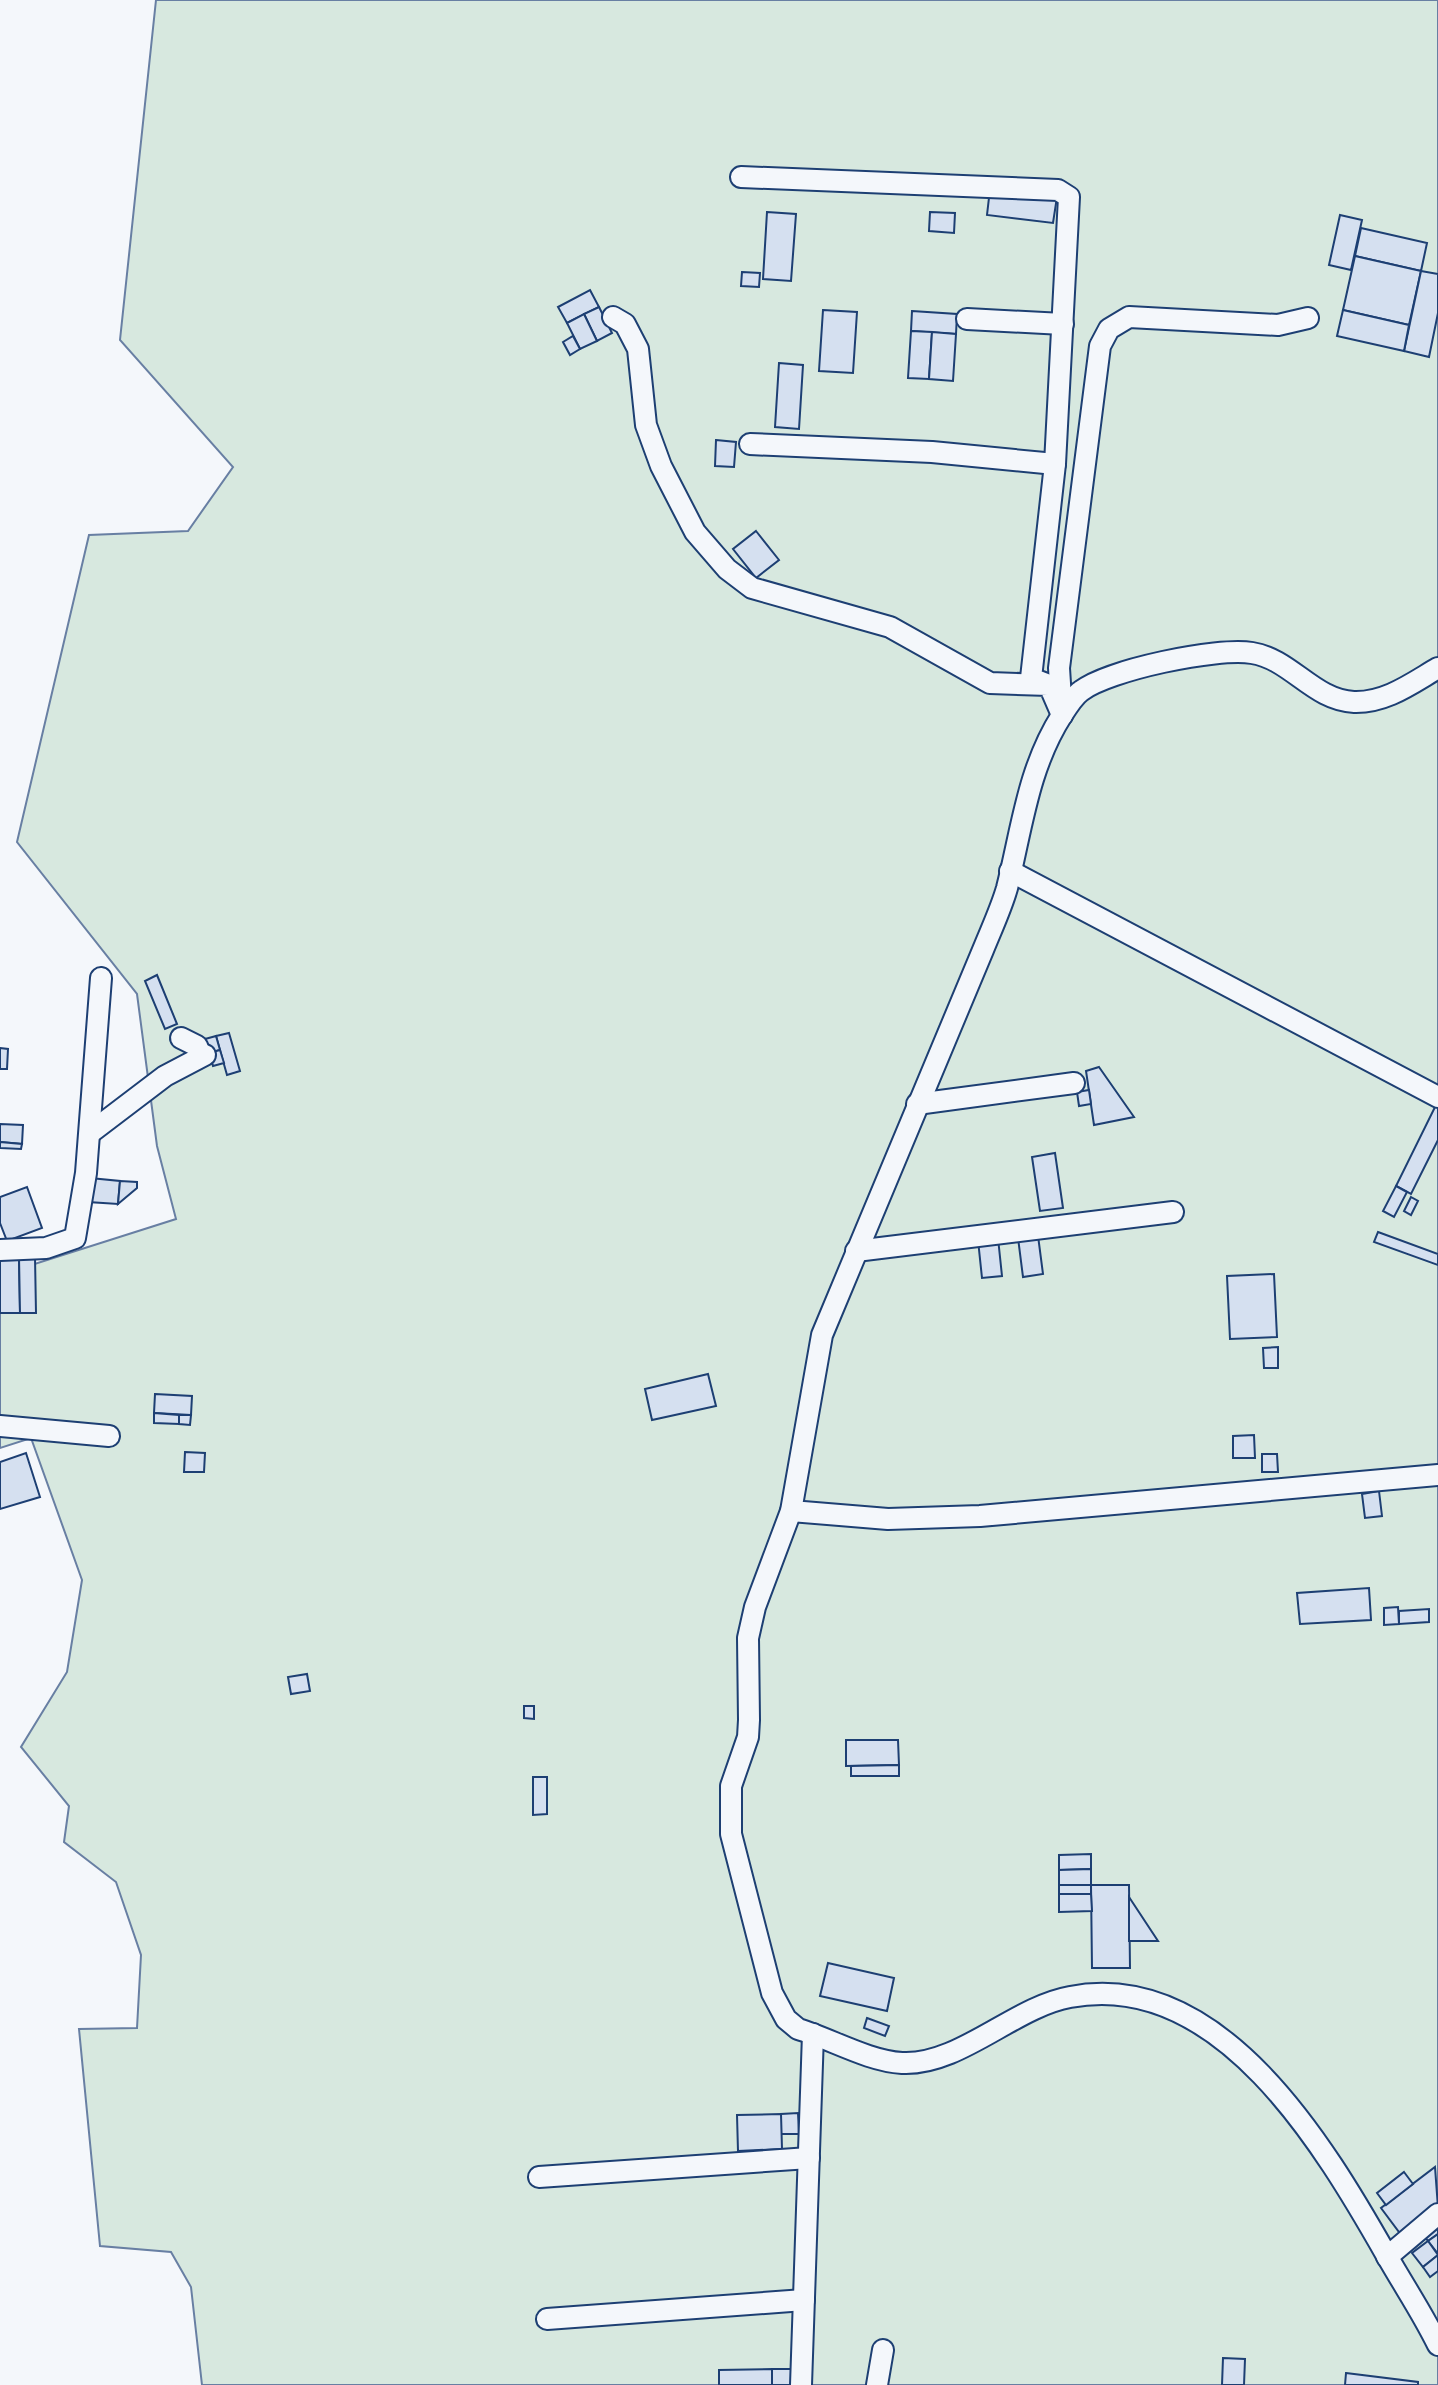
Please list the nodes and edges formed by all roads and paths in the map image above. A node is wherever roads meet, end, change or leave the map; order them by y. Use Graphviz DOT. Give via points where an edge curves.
graph roads {
  1 [pos="741,177"];
  2 [pos="613,317"];
  3 [pos="1308,318"];
  4 [pos="967,319"];
  5 [pos="1063,324"];
  6 [pos="750,444"];
  7 [pos="1055,464"];
  8 [pos="1438,668"];
  9 [pos="1049,685"];
  10 [pos="1062,715"];
  11 [pos="1010,871"];
  12 [pos="101,978"];
  13 [pos="181,1038"];
  14 [pos="1074,1083"];
  15 [pos="1438,1097"];
  16 [pos="917,1104"];
  17 [pos="90,1133"];
  18 [pos="1173,1212"];
  19 [pos="0,1250"];
  20 [pos="856,1251"];
  21 [pos="0,1426"];
  22 [pos="109,1436"];
  23 [pos="1438,1475"];
  24 [pos="791,1511"];
  25 [pos="813,2034"];
  26 [pos="809,2158"];
  27 [pos="539,2177"];
  28 [pos="1438,2214"];
  29 [pos="1387,2257"];
  30 [pos="804,2300"];
  31 [pos="547,2319"];
  32 [pos="1438,2345"];
  33 [pos="883,2350"];
  34 [pos="801,2385"];
  35 [pos="877,2385"];
  1 -- 5 [label="street" via="975,184 1065,193 1069,197"];
  2 -- 9 [label="street" via="625,324 638,349 646,425 661,466 695,532 727,569 752,588 890,627 990,683"];
  3 -- 10 [label="street" via="1278,325 1129,317 1109,329 1100,346 1059,668"];
  4 -- 5 [label="street"];
  5 -- 7 [label="street"];
  6 -- 7 [label="street"];
  7 -- 9 [label="street" via="1031,678"];
  8 -- 10 [label="street" via="1397,692 1358,702 1320,693 1253,653 1229,652 1104,678 1079,692"];
  9 -- 10 [label="street"];
  10 -- 11 [label="street" via="1032,776"];
  11 -- 15 [label="street"];
  11 -- 16 [label="street" via="983,950"];
  12 -- 17 [label="street"];
  13 -- 17 [label="street" via="203,1056 165,1076"];
  14 -- 16 [label="street"];
  16 -- 20 [label="street"];
  17 -- 19 [label="street" via="75,1238 46,1248"];
  18 -- 20 [label="street"];
  20 -- 24 [label="street" via="822,1335"];
  21 -- 22 [label="street"];
  23 -- 24 [label="street" via="980,1516 888,1519"];
  24 -- 25 [label="street" via="748,1638 748,1737 731,1786 730,1815 772,1993 786,2019"];
  25 -- 26 [label="street"];
  25 -- 29 [label="street" via="904,2063 951,2051 1023,2013 1071,1997 1135,1995 1174,2008 1242,2059 1299,2114 1366,2215"];
  26 -- 27 [label="street"];
  26 -- 30 [label="street"];
  28 -- 29 [label="street"];
  29 -- 32 [label="street"];
  30 -- 31 [label="street"];
  30 -- 34 [label="street"];
  33 -- 35 [label="street"];
}
